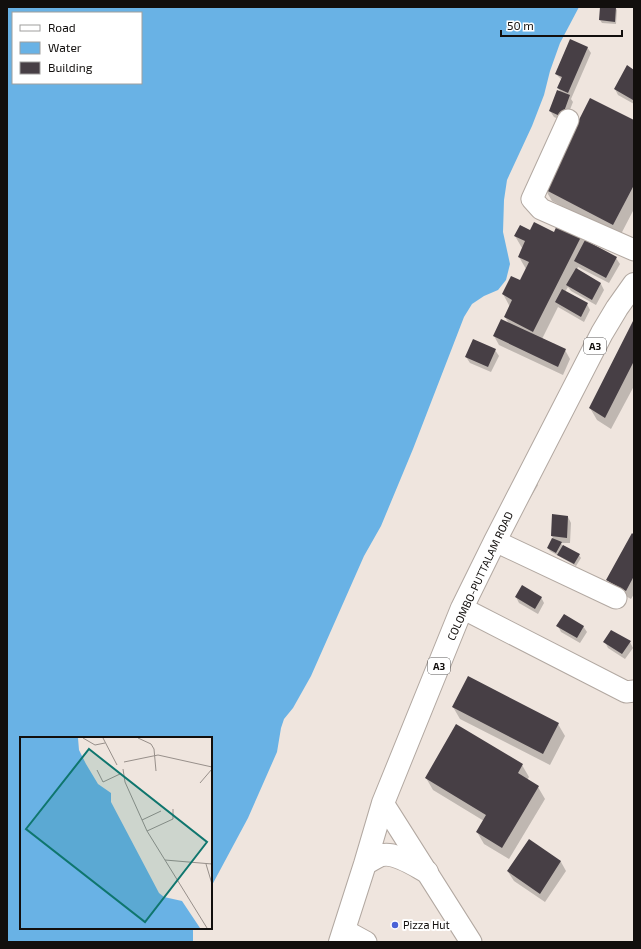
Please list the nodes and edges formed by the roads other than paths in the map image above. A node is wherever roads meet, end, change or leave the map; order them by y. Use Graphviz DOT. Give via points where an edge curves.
graph roads {
  1 [pos="568,120"];
  2 [pos="634,250"];
  3 [pos="632,283"];
  4 [pos="495,541"];
  5 [pos="616,598"];
  6 [pos="462,608"];
  7 [pos="634,692"];
  8 [pos="383,803"];
  9 [pos="365,864"];
  10 [pos="426,872"];
  11 [pos="342,936"];
  12 [pos="366,942"];
  13 [pos="471,942"];
  1 -- 2 [label="street" via="532,199 541,209"];
  3 -- 4 [label="highway, COLOMBO-PUTTALAM ROAD / A3" via="602,333"];
  4 -- 5 [label="street"];
  4 -- 6 [label="highway, COLOMBO-PUTTALAM ROAD / A3"];
  6 -- 7 [label="street" via="626,692"];
  6 -- 8 [label="highway, COLOMBO-PUTTALAM ROAD / A3"];
  8 -- 9 [label="highway, COLOMBO-PUTTALAM ROAD / A3"];
  8 -- 10 [label="street"];
  9 -- 10 [label="highway" via="379,856 394,855"];
  9 -- 11 [label="highway, COLOMBO-PUTTALAM ROAD / A3"];
  10 -- 13 [label="street"];
  11 -- 12 [label="street"];
}
